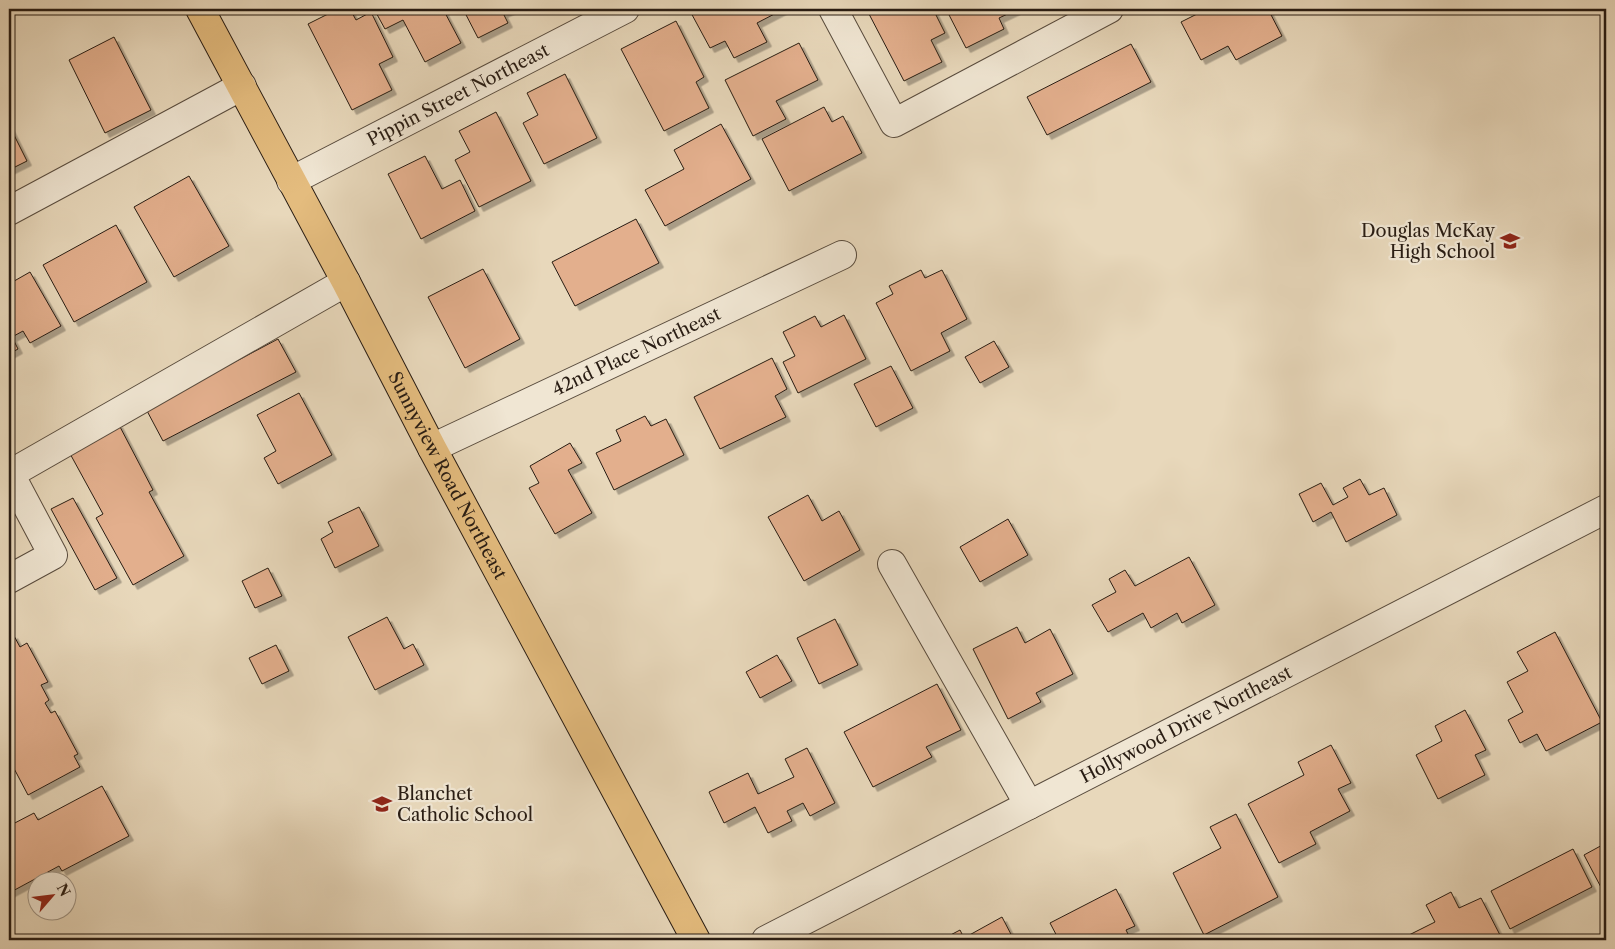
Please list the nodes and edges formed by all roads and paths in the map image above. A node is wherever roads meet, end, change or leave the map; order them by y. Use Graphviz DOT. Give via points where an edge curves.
graph roads {
  1 [pos="200,9"];
  2 [pos="625,9"];
  3 [pos="833,9"];
  4 [pos="1109,9"];
  5 [pos="242,86"];
  6 [pos="291,181"];
  7 [pos="9,211"];
  8 [pos="842,255"];
  9 [pos="346,282"];
  10 [pos="432,448"];
  11 [pos="1606,509"];
  12 [pos="892,564"];
  13 [pos="9,579"];
  14 [pos="1030,805"];
  15 [pos="696,940"];
  16 [pos="766,940"];
  1 -- 5 [label="main road, Sunnyview Road Northeast"];
  2 -- 6 [label="street, Pippin Street Northeast"];
  3 -- 4 [label="street" via="894,123"];
  5 -- 6 [label="main road, Sunnyview Road Northeast"];
  5 -- 7 [label="street"];
  6 -- 9 [label="main road, Sunnyview Road Northeast"];
  8 -- 10 [label="street, 42nd Place Northeast"];
  9 -- 10 [label="main road, Sunnyview Road Northeast"];
  9 -- 13 [label="street" via="10,474 53,555"];
  10 -- 15 [label="main road, Sunnyview Road Northeast"];
  11 -- 14 [label="street, Hollywood Drive Northeast"];
  12 -- 14 [label="street"];
  14 -- 16 [label="street, Hollywood Drive Northeast"];
}
